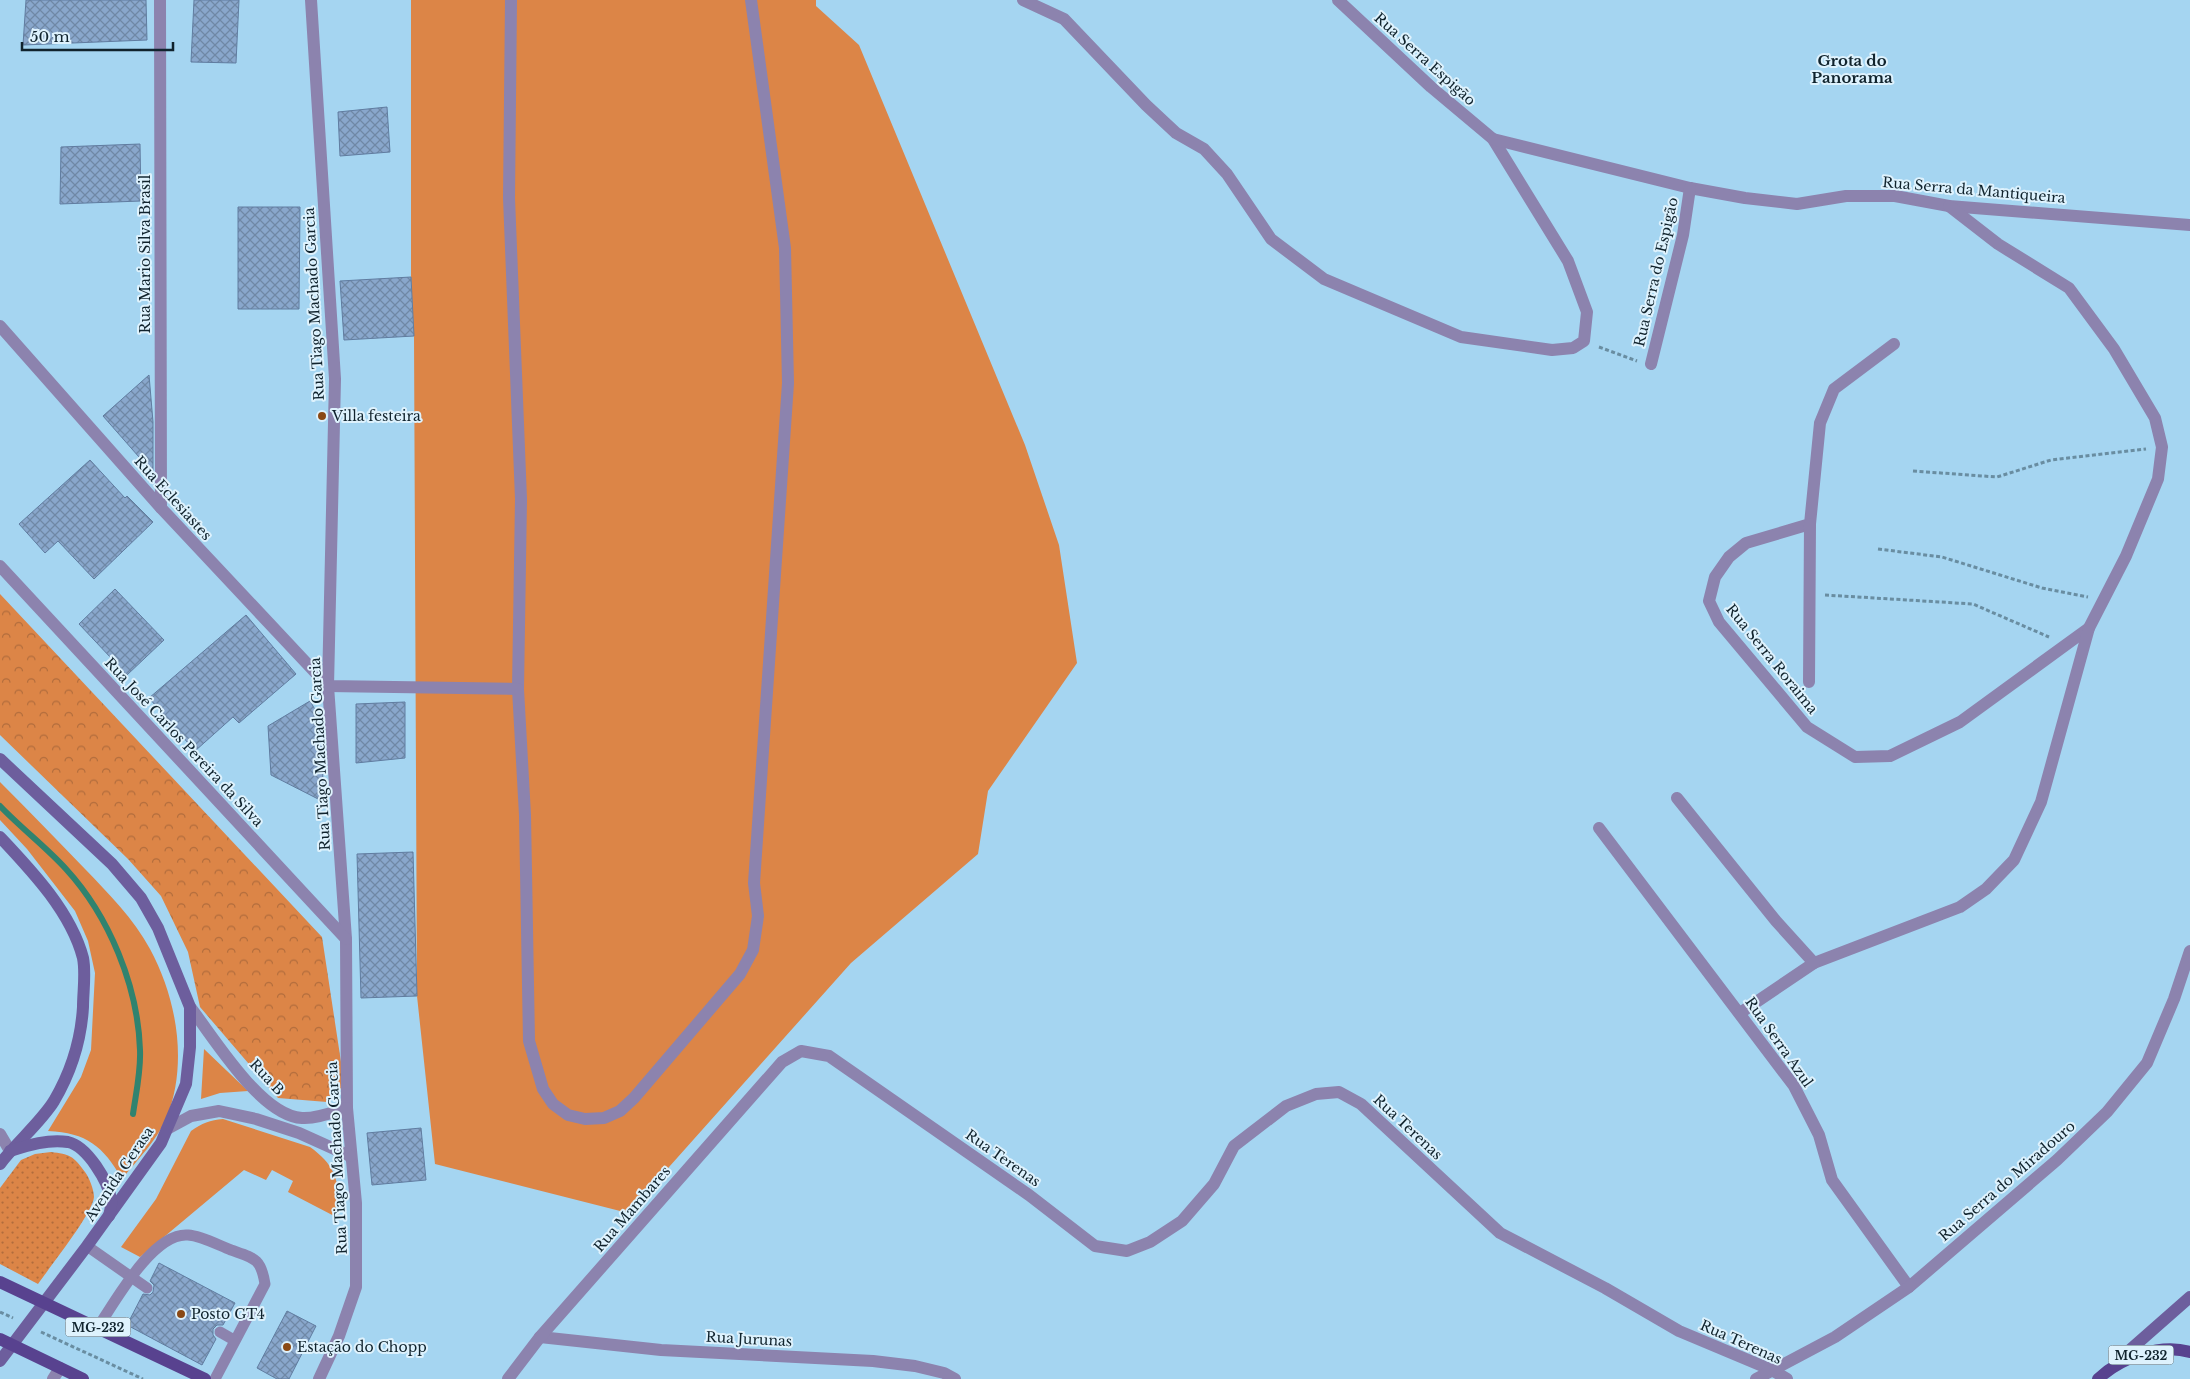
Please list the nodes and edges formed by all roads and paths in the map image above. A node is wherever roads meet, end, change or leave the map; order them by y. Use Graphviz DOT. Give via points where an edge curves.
graph roads {
  1 [pos="160,0"];
  2 [pos="312,0"];
  3 [pos="511,0"];
  4 [pos="751,0"];
  5 [pos="1023,0"];
  6 [pos="1338,0"];
  7 [pos="1493,139"];
  8 [pos="1690,188"];
  9 [pos="1949,206"];
  10 [pos="2190,225"];
  11 [pos="0,326"];
  12 [pos="1584,341"];
  13 [pos="1894,344"];
  14 [pos="1651,364"];
  15 [pos="2162,447"];
  16 [pos="1914,471"];
  17 [pos="160,508"];
  18 [pos="1810,524"];
  19 [pos="1878,548"];
  20 [pos="0,566"];
  21 [pos="1809,594"];
  22 [pos="2103,601"];
  23 [pos="2089,628"];
  24 [pos="2066,643"];
  25 [pos="1809,682"];
  26 [pos="328,686"];
  27 [pos="518,689"];
  28 [pos="0,760"];
  29 [pos="1677,798"];
  30 [pos="1599,828"];
  31 [pos="0,837"];
  32 [pos="346,939"];
  33 [pos="2190,951"];
  34 [pos="1814,963"];
  35 [pos="190,1007"];
  36 [pos="1740,1013"];
  37 [pos="782,1062"];
  38 [pos="347,1108"];
  39 [pos="168,1129"];
  40 [pos="0,1134"];
  41 [pos="10,1151"];
  42 [pos="350,1156"];
  43 [pos="0,1164"];
  44 [pos="110,1216"];
  45 [pos="87,1246"];
  46 [pos="132,1277"];
  47 [pos="0,1282"];
  48 [pos="1909,1287"];
  49 [pos="147,1288"];
  50 [pos="2190,1297"];
  51 [pos="45,1303"];
  52 [pos="27,1325"];
  53 [pos="98,1327"];
  54 [pos="220,1332"];
  55 [pos="540,1337"];
  56 [pos="234,1340"];
  57 [pos="6,1342"];
  58 [pos="2190,1352"];
  59 [pos="0,1361"];
  60 [pos="2111,1367"];
  61 [pos="1772,1370"];
  62 [pos="57,1374"];
  63 [pos="83,1379"];
  64 [pos="143,1379"];
  65 [pos="205,1379"];
  66 [pos="215,1379"];
  67 [pos="319,1379"];
  68 [pos="508,1379"];
  69 [pos="954,1379"];
  70 [pos="1756,1379"];
  71 [pos="1787,1379"];
  72 [pos="2098,1379"];
  1 -- 17 [label="street, Rua Mario Silva Brasil"];
  2 -- 26 [label="street, Rua Tiago Machado Garcia" via="334,380"];
  3 -- 27 [label="street" via="509,198 522,499"];
  4 -- 27 [label="street" via="785,248 788,383 754,883 758,916 753,950 740,974 634,1098 620,1111 604,1118 585,1119 568,1115 553,1104 543,1090 529,1041 525,815"];
  5 -- 12 [label="street" via="1064,19 1176,133 1204,149 1227,174 1271,239 1324,279 1461,337 1552,350 1573,348"];
  6 -- 7 [label="street, Rua Serra Espigão" via="1431,87"];
  7 -- 8 [label="street, Rua Serra da Mantiqueira"];
  7 -- 12 [label="street" via="1568,262 1587,312"];
  8 -- 9 [label="street, Rua Serra da Mantiqueira" via="1797,204 1846,196 1895,196"];
  8 -- 14 [label="street, Rua Serra do Espigão" via="1683,234"];
  9 -- 10 [label="street, Rua Serra da Mantiqueira"];
  9 -- 15 [label="street, Rua Serra Roraima" via="1998,244 2069,288 2114,349 2155,418"];
  11 -- 17 [label="street, Rua Eclesiastes"];
  12 -- 14 [label="path, Rua Serra do Espigão" via="1622,357"];
  13 -- 18 [label="street, Rua Serra Roraima" via="1834,389 1820,423"];
  15 -- 16 [label="path" via="2051,460 1997,477"];
  15 -- 22 [label="street, Rua Serra Roraima" via="2158,479"];
  17 -- 26 [label="street, Rua Eclesiastes"];
  18 -- 21 [label="street, Rua Serra Roraima"];
  18 -- 24 [label="street, Rua Serra Roraima" via="1746,543 1729,557 1715,576 1709,600 1719,622 1807,727 1855,757 1890,756 1960,722"];
  19 -- 22 [label="path" via="1942,557 2042,588"];
  20 -- 32 [label="street, Rua José Carlos Pereira da Silva"];
  21 -- 24 [label="path" via="1973,604"];
  21 -- 25 [label="street, Rua Serra Roraima"];
  22 -- 23 [label="street, Rua Serra Roraima"];
  23 -- 24 [label="street, Rua Serra Roraima"];
  23 -- 34 [label="street, Rua Serra Roraima" via="2041,802 2014,860 1986,889 1960,908"];
  26 -- 27 [label="street"];
  26 -- 32 [label="street, Rua Tiago Machado Garcia"];
  28 -- 35 [label="main road, Avenida Gerasa" via="112,864 141,898 158,928"];
  29 -- 34 [label="street"];
  30 -- 36 [label="street, Rua Serra Azul"];
  31 -- 41 [label="main road" via="61,911 83,960 82,1026 74,1062 54,1102"];
  32 -- 38 [label="street, Rua Tiago Machado Garcia"];
  33 -- 48 [label="street, Rua Serra do Miradouro" via="2174,999 2146,1063 2107,1112 2058,1160"];
  34 -- 36 [label="street, Rua Serra Roraima"];
  35 -- 38 [label="street, Rua B" via="266,1103 284,1114 301,1118"];
  35 -- 39 [label="main road, Avenida Gerasa" via="186,1084"];
  36 -- 48 [label="street, Rua Serra Azul" via="1794,1086 1819,1135 1832,1180"];
  37 -- 55 [label="street, Rua Mambares"];
  37 -- 61 [label="street, Rua Terenas" via="801,1051 829,1056 1029,1195 1094,1246 1127,1251 1150,1242 1182,1220 1214,1184 1234,1146 1264,1121 1286,1106 1316,1094 1339,1092 1361,1104 1500,1233 1678,1331"];
  38 -- 42 [label="street, Rua Tiago Machado Garcia"];
  39 -- 42 [label="street" via="191,1116 219,1111 299,1133"];
  39 -- 44 [label="main road, Avenida Gerasa"];
  40 -- 41 [label="street"];
  41 -- 43 [label="main road"];
  41 -- 44 [label="main road" via="36,1142 70,1142 82,1150 103,1176 111,1200"];
  42 -- 67 [label="street, Rua Tiago Machado Garcia" via="356,1203 356,1287 339,1336"];
  44 -- 45 [label="main road, Avenida Gerasa"];
  45 -- 46 [label="lane"];
  45 -- 51 [label="main road, Avenida Gerasa"];
  46 -- 49 [label="lane"];
  46 -- 53 [label="lane"];
  46 -- 56 [label="lane" via="147,1256 167,1240 187,1234 256,1259 263,1270 265,1284"];
  47 -- 51 [label="main road, MG-232"];
  48 -- 61 [label="street, Rua Serra do Miradouro" via="1835,1337"];
  50 -- 60 [label="main road"];
  51 -- 52 [label="main road, Avenida Gerasa"];
  51 -- 53 [label="main road, MG-232"];
  52 -- 57 [label="main road, Avenida Gerasa"];
  52 -- 64 [label="path"];
  53 -- 65 [label="main road, MG-232"];
  54 -- 56 [label="lane"];
  55 -- 68 [label="street, Rua Mambares"];
  55 -- 69 [label="street, Rua Jurunas" via="661,1350 873,1361 915,1366 944,1373"];
  56 -- 66 [label="lane"];
  57 -- 59 [label="main road"];
  57 -- 62 [label="main road"];
  58 -- 60 [label="main road, MG-232" via="2154,1350"];
  60 -- 72 [label="main road, MG-232"];
  61 -- 70 [label="street, Rua Serra do Miradouro"];
  61 -- 71 [label="street, Rua Terenas"];
  62 -- 63 [label="main road"];
}
